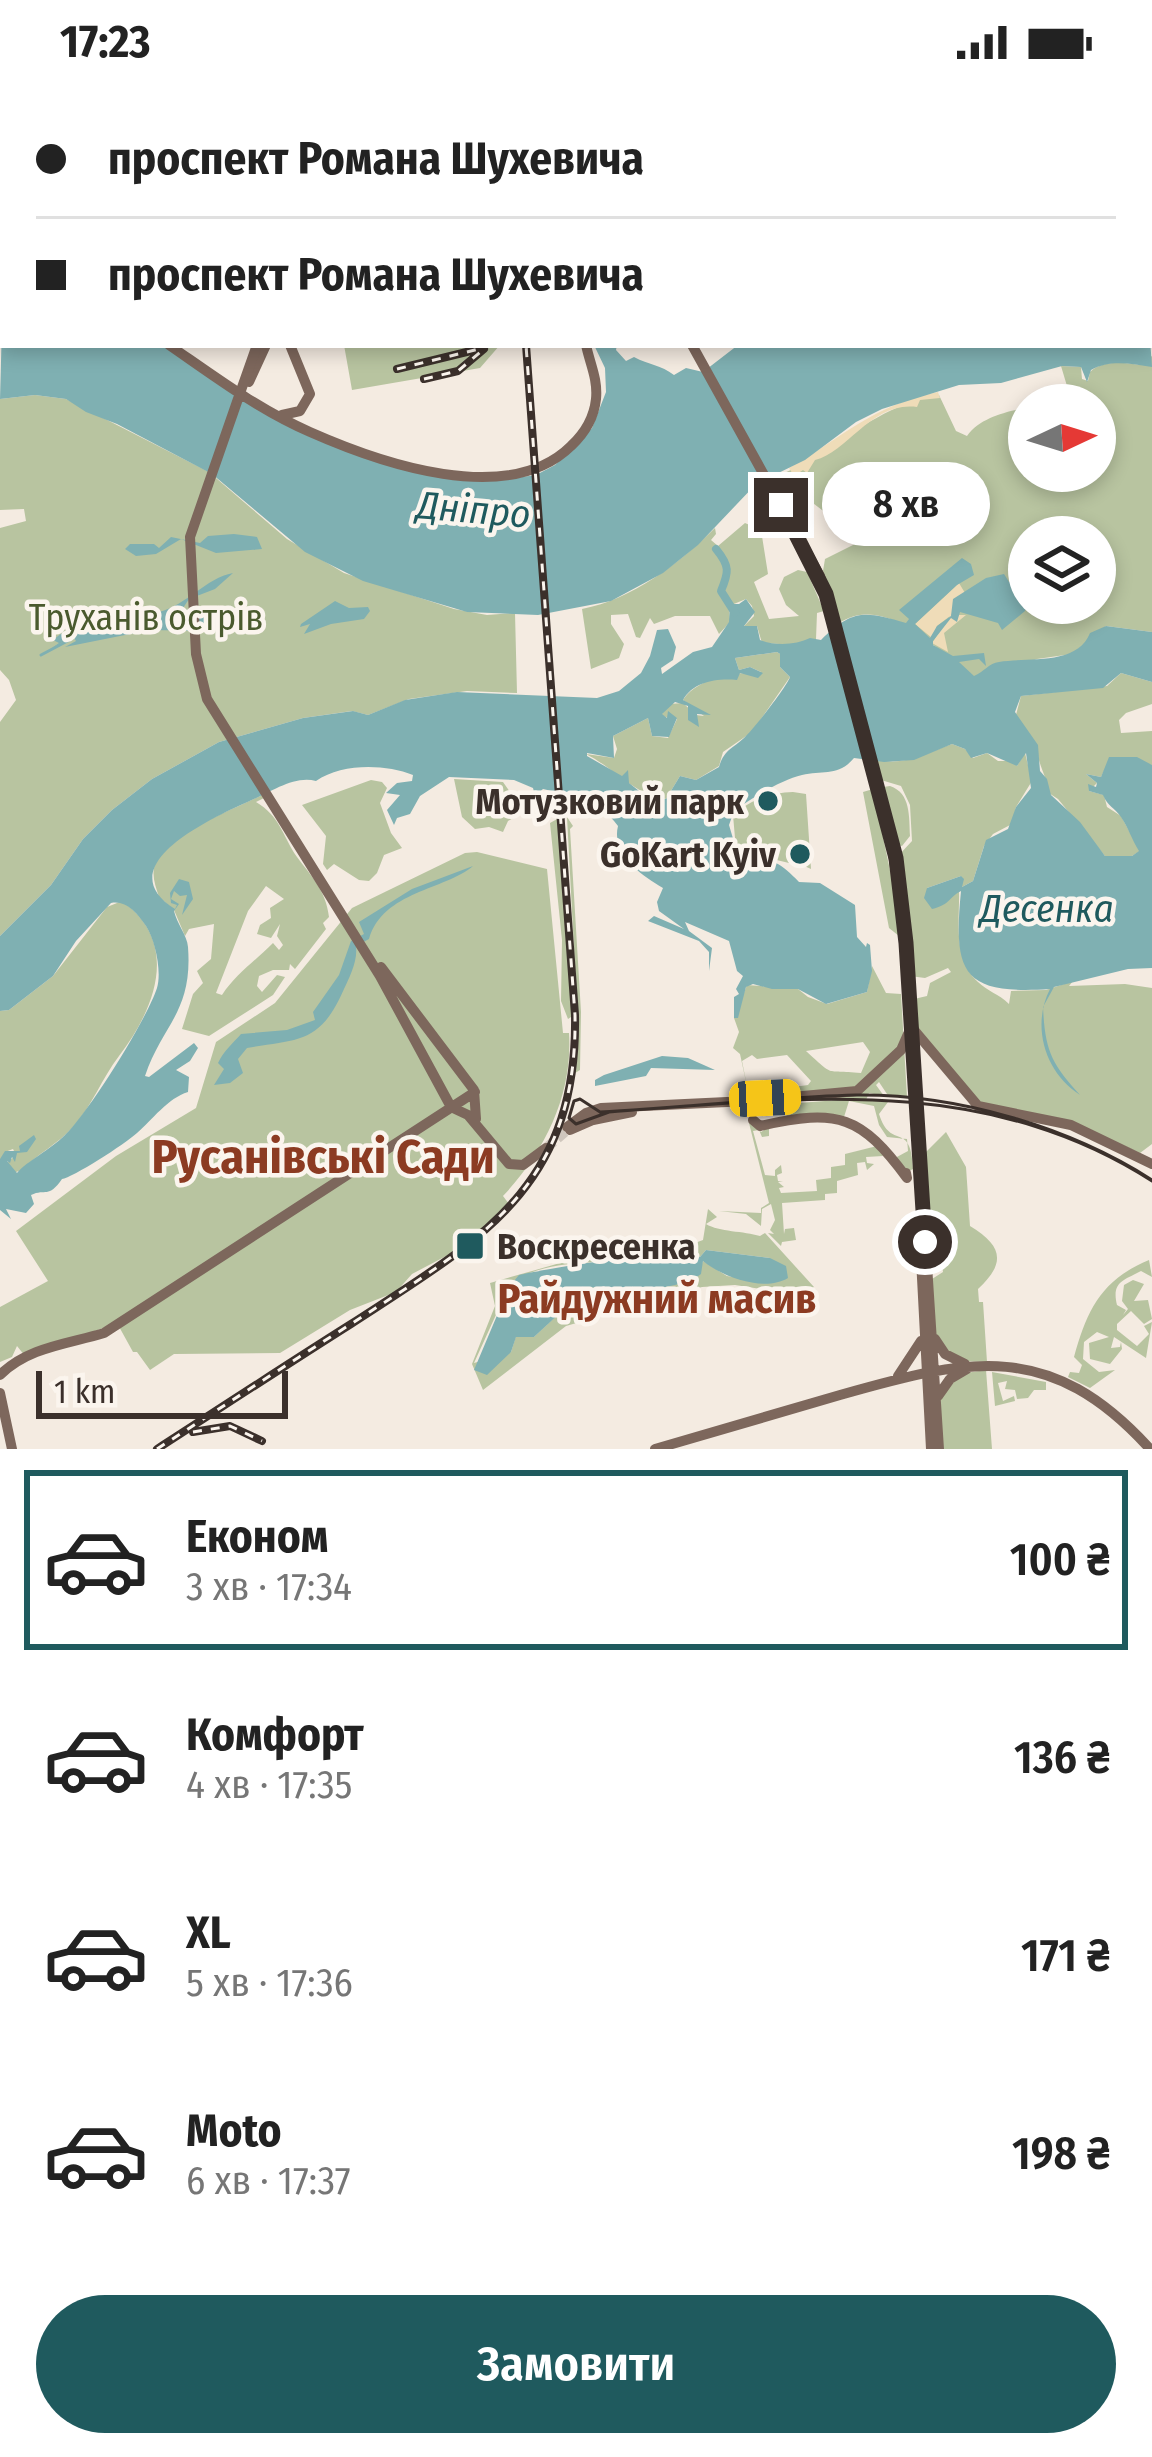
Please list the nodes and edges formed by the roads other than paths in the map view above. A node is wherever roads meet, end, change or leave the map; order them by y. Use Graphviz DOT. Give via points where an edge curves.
graph roads {
  1 [pos="176,348"];
  2 [pos="177,348"];
  3 [pos="260,348"];
  4 [pos="260,348"];
  5 [pos="291,348"];
  6 [pos="585,348"];
  7 [pos="585,348"];
  8 [pos="692,348"];
  9 [pos="282,415"];
  10 [pos="366,949"];
  11 [pos="382,975"];
  12 [pos="910,1027"];
  13 [pos="905,1052"];
  14 [pos="465,1104"];
  15 [pos="759,1115"];
  16 [pos="566,1130"];
  17 [pos="548,1145"];
  18 [pos="1152,1164"];
  19 [pos="909,1174"];
  20 [pos="923,1255"];
  21 [pos="928,1332"];
  22 [pos="968,1367"];
  23 [pos="930,1372"];
  24 [pos="0,1375"];
  25 [pos="893,1381"];
  26 [pos="0,1394"];
  27 [pos="932,1401"];
  28 [pos="935,1445"];
  29 [pos="12,1449"];
  30 [pos="655,1449"];
  31 [pos="665,1449"];
  32 [pos="1148,1449"];
  1 -- 6 [label="main road" via="312,433 422,470 483,476 538,469 582,434 597,392"];
  2 -- 9 [label="main road"];
  3 -- 10 [label="main road, bridge" via="195,539 202,671 220,715"];
  4 -- 10 [label="main road, bridge" via="190,537 199,673 219,722"];
  5 -- 9 [label="main road" via="309,398 298,413"];
  7 -- 9 [label="main road" via="590,414 537,466 431,467"];
  8 -- 12 [label="main road" via="828,608 879,793"];
  10 -- 11 [label="main road"];
  11 -- 14 [label="main road"];
  11 -- 14 [label="main road"];
  12 -- 13 [label="main road"];
  12 -- 18 [label="main road" via="978,1106 1071,1125"];
  12 -- 20 [label="main road"];
  13 -- 15 [label="main road" via="857,1091"];
  13 -- 19 [label="main road"];
  14 -- 17 [label="main road" via="508,1156 531,1156"];
  14 -- 24 [label="main road" via="104,1333 50,1346"];
  15 -- 16 [label="main road" via="596,1109"];
  15 -- 19 [label="main road" via="851,1121"];
  19 -- 20 [label="main road"];
  20 -- 21 [label="main road"];
  21 -- 22 [label="main road"];
  21 -- 23 [label="main road"];
  21 -- 25 [label="main road"];
  22 -- 23 [label="main road"];
  22 -- 27 [label="main road"];
  22 -- 32 [label="main road" via="1011,1369 1072,1387"];
  23 -- 25 [label="main road"];
  23 -- 27 [label="main road"];
  25 -- 27 [label="main road" via="916,1385"];
  25 -- 30 [label="main road" via="804,1400"];
  25 -- 31 [label="main road"];
  26 -- 29 [label="main road"];
  27 -- 28 [label="main road"];
}
